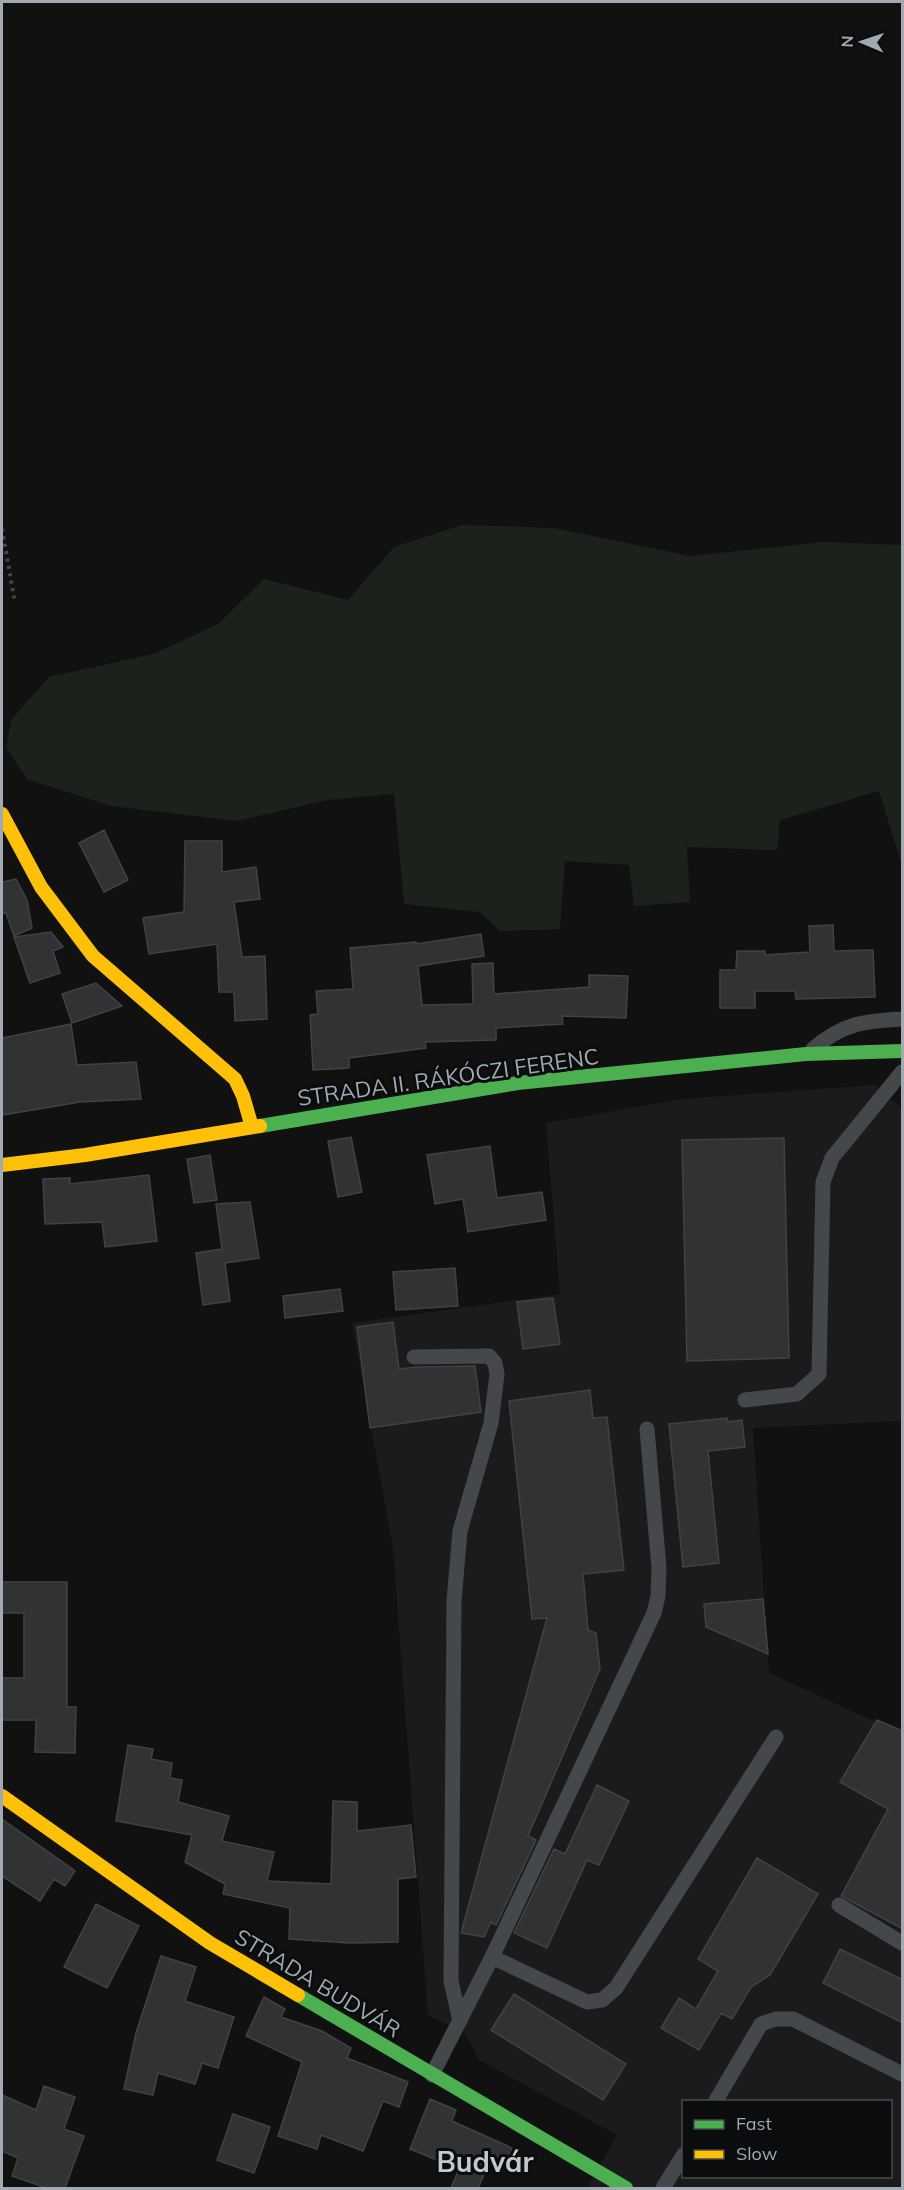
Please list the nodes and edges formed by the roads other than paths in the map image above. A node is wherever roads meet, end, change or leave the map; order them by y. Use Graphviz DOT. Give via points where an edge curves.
graph roads {
  1 [pos="2,814"];
  2 [pos="903,1019"];
  3 [pos="903,1051"];
  4 [pos="807,1054"];
  5 [pos="903,1072"];
  6 [pos="252,1127"];
  7 [pos="2,1165"];
  8 [pos="414,1357"];
  9 [pos="745,1400"];
  10 [pos="647,1428"];
  11 [pos="776,1737"];
  12 [pos="2,1796"];
  13 [pos="839,1905"];
  14 [pos="903,1943"];
  15 [pos="492,1957"];
  16 [pos="460,2021"];
  17 [pos="903,2074"];
  18 [pos="432,2075"];
  19 [pos="716,2100"];
  20 [pos="682,2157"];
  21 [pos="626,2188"];
  22 [pos="663,2188"];
  1 -- 6 [label="street" via="59,914 93,956 235,1079"];
  2 -- 4 [label="lane" via="849,1026 828,1036"];
  3 -- 4 [label="street, STRADA II. RÁKÓCZI FERENC"];
  4 -- 6 [label="street, STRADA II. RÁKÓCZI FERENC" via="518,1083"];
  5 -- 9 [label="lane" via="832,1158 823,1182 819,1374 797,1394"];
  6 -- 7 [label="street, STRADA II. RÁKÓCZI FERENC"];
  8 -- 16 [label="lane" via="489,1356 497,1374 491,1423 460,1531 453,1601 451,1981"];
  10 -- 15 [label="lane" via="659,1568 654,1613"];
  11 -- 15 [label="lane" via="616,1988 602,2000 587,2002"];
  12 -- 18 [label="street, STRADA BUDVÁR" via="210,1943"];
  13 -- 14 [label="lane"];
  15 -- 16 [label="lane"];
  16 -- 18 [label="lane"];
  17 -- 19 [label="lane" via="793,2019 776,2019 761,2024"];
  18 -- 21 [label="street, STRADA BUDVÁR"];
  20 -- 22 [label="lane"];
}
